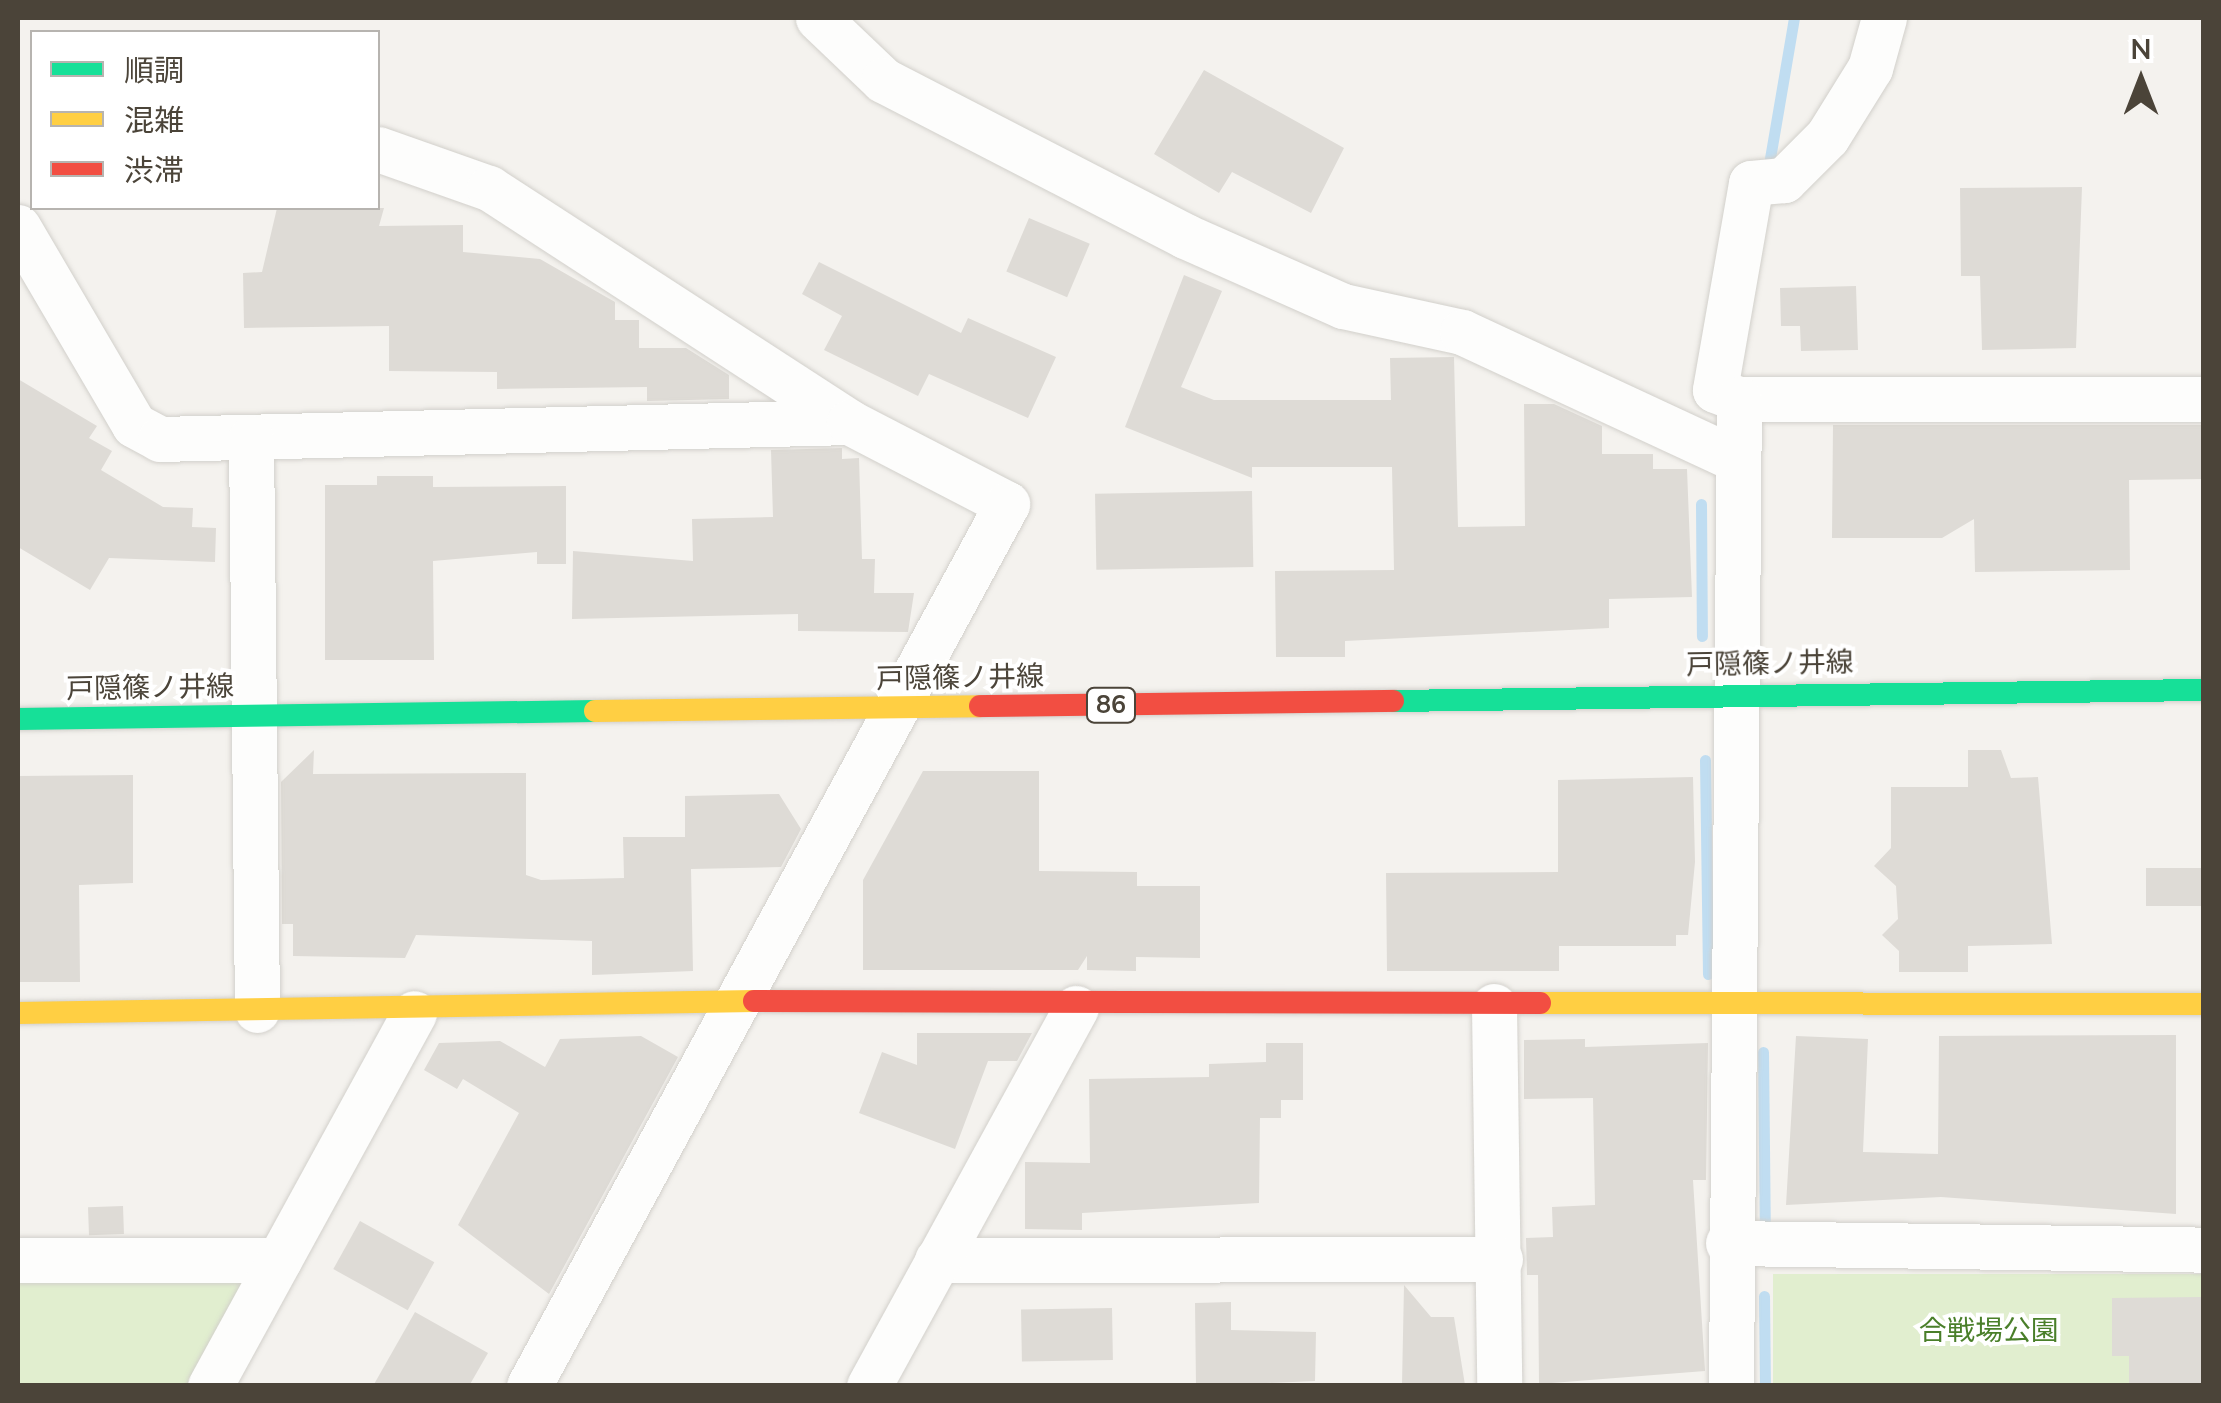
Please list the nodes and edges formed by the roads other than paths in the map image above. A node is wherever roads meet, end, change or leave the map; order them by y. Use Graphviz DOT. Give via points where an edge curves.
graph roads {
  1 [pos="818,18"];
  2 [pos="1884,18"];
  3 [pos="380,150"];
  4 [pos="18,227"];
  5 [pos="1739,399"];
  6 [pos="2204,399"];
  7 [pos="849,422"];
  8 [pos="252,438"];
  9 [pos="1734,458"];
  10 [pos="2204,690"];
  11 [pos="1736,694"];
  12 [pos="904,709"];
  13 [pos="254,716"];
  14 [pos="18,719"];
  15 [pos="735,1000"];
  16 [pos="1733,1003"];
  17 [pos="2204,1004"];
  18 [pos="1494,1006"];
  19 [pos="1076,1008"];
  20 [pos="257,1010"];
  21 [pos="18,1013"];
  22 [pos="414,1013"];
  23 [pos="1728,1243"];
  24 [pos="2204,1250"];
  25 [pos="1500,1259"];
  26 [pos="18,1260"];
  27 [pos="279,1260"];
  28 [pos="937,1260"];
  29 [pos="210,1386"];
  30 [pos="529,1386"];
  31 [pos="868,1386"];
  32 [pos="1499,1386"];
  33 [pos="1731,1386"];
  1 -- 9 [label="street" via="883,80 1185,236 1343,306 1462,332"];
  2 -- 5 [label="street" via="1870,68 1826,137 1784,180 1751,183 1714,390"];
  3 -- 7 [label="street" via="490,188"];
  4 -- 8 [label="street" via="134,425 160,439"];
  5 -- 6 [label="street"];
  5 -- 9 [label="street"];
  7 -- 8 [label="street"];
  7 -- 12 [label="street" via="1007,504"];
  8 -- 13 [label="street"];
  9 -- 11 [label="street"];
  10 -- 11 [label="street, 戸隠篠ノ井線 / 86"];
  11 -- 12 [label="street, 戸隠篠ノ井線 / 86"];
  11 -- 16 [label="street"];
  12 -- 13 [label="street, 戸隠篠ノ井線 / 86"];
  12 -- 15 [label="street"];
  13 -- 14 [label="street, 戸隠篠ノ井線 / 86"];
  13 -- 20 [label="street"];
  15 -- 19 [label="street"];
  15 -- 22 [label="street"];
  15 -- 30 [label="street"];
  16 -- 17 [label="street"];
  16 -- 18 [label="street"];
  16 -- 23 [label="street"];
  18 -- 19 [label="street"];
  18 -- 25 [label="street"];
  19 -- 28 [label="street"];
  20 -- 21 [label="street"];
  20 -- 22 [label="street"];
  22 -- 27 [label="street"];
  23 -- 24 [label="street"];
  23 -- 33 [label="street"];
  25 -- 28 [label="street"];
  25 -- 32 [label="street"];
  26 -- 27 [label="street"];
  27 -- 29 [label="street"];
  28 -- 31 [label="street"];
}
